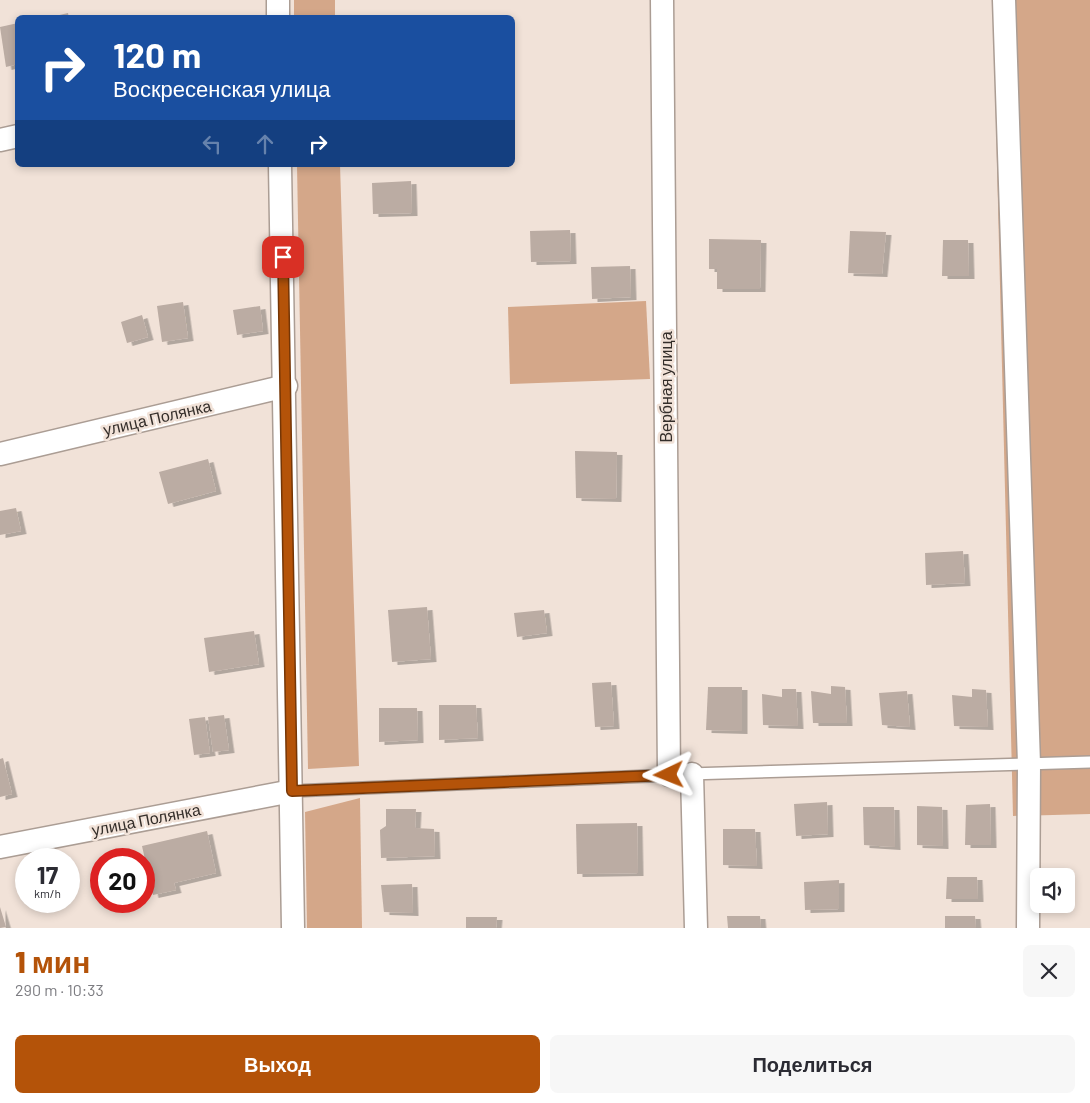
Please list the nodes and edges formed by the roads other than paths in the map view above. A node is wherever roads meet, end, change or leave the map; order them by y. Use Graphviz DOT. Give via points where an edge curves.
graph roads {
  1 [pos="278,0"];
  2 [pos="662,0"];
  3 [pos="1004,0"];
  4 [pos="278,15"];
  5 [pos="15,137"];
  6 [pos="0,140"];
  7 [pos="280,167"];
  8 [pos="286,386"];
  9 [pos="0,454"];
  10 [pos="1090,762"];
  11 [pos="1029,764"];
  12 [pos="692,774"];
  13 [pos="669,775"];
  14 [pos="292,791"];
  15 [pos="0,847"];
  16 [pos="293,928"];
  17 [pos="696,928"];
  18 [pos="1028,928"];
  1 -- 4 [label="street"];
  2 -- 13 [label="street, Вербная улица"];
  3 -- 11 [label="street"];
  5 -- 6 [label="street"];
  7 -- 8 [label="street"];
  8 -- 9 [label="street, улица Полянка"];
  8 -- 14 [label="street"];
  10 -- 11 [label="lane"];
  11 -- 12 [label="lane"];
  11 -- 18 [label="street"];
  12 -- 13 [label="lane"];
  12 -- 17 [label="street"];
  13 -- 14 [label="lane"];
  14 -- 15 [label="street, улица Полянка"];
  14 -- 16 [label="street"];
}
